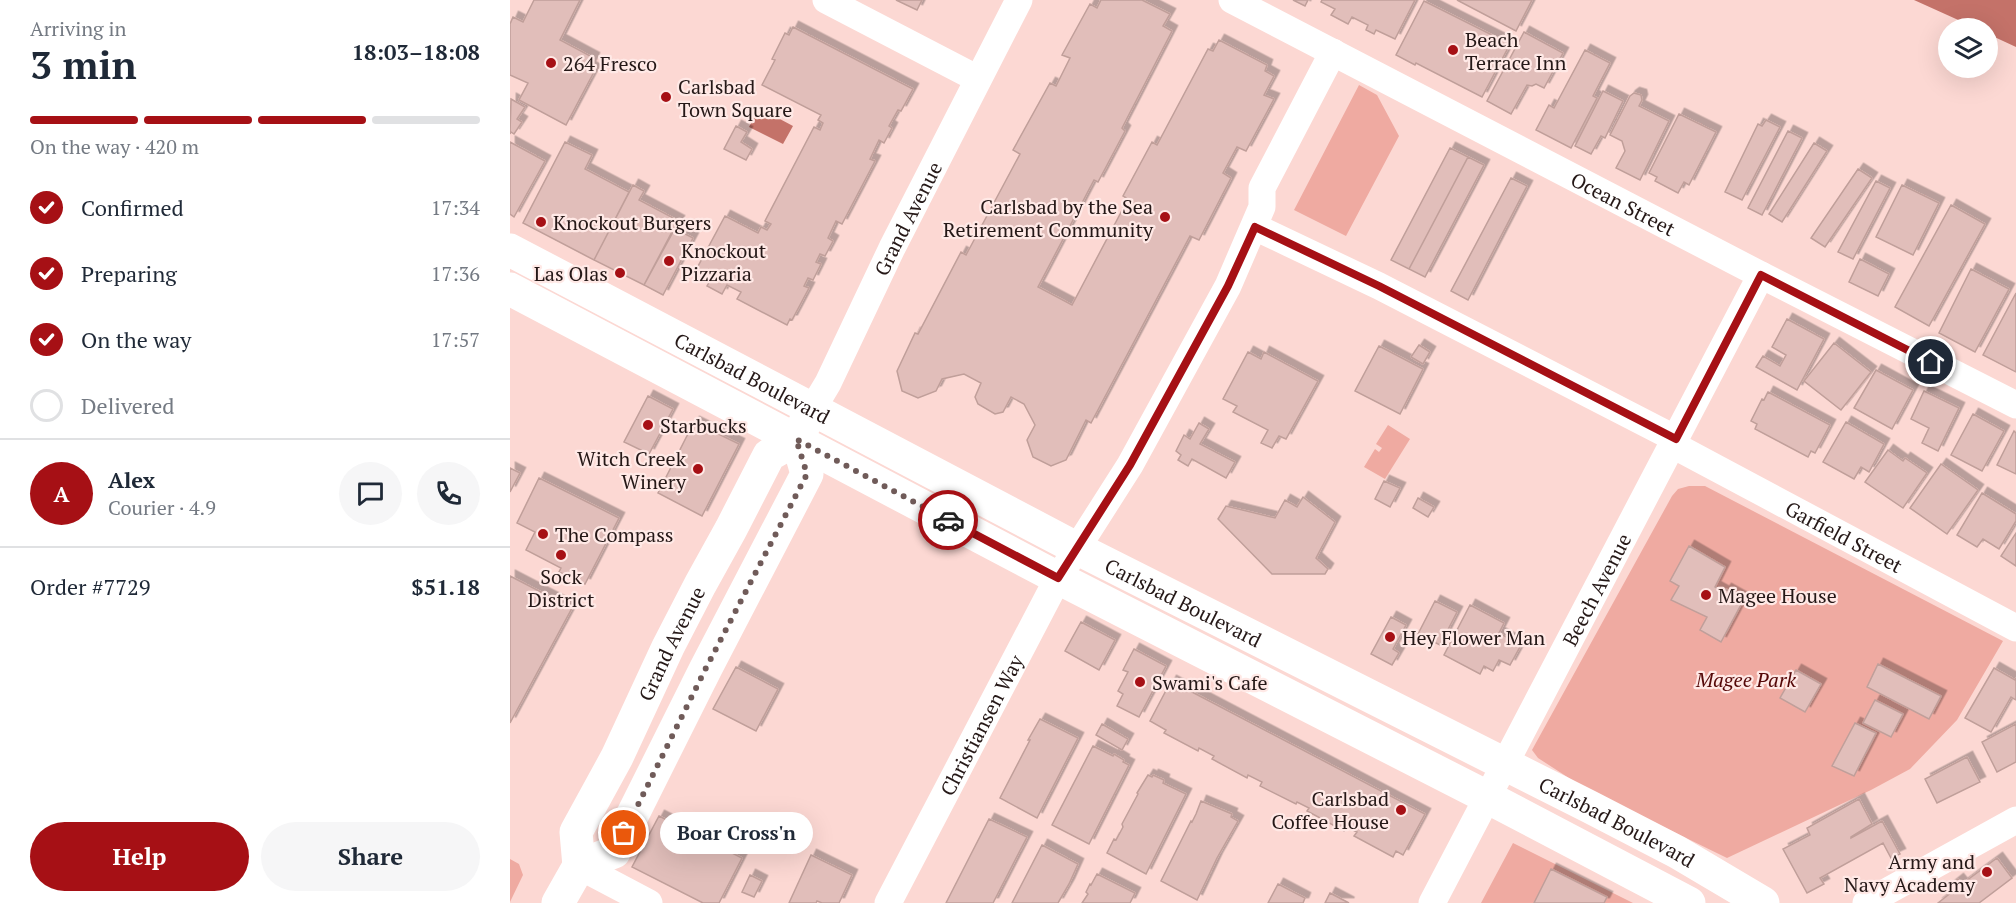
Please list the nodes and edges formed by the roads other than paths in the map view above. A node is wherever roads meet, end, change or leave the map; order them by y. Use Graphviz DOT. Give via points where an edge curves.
graph roads {
  1 [pos="826,0"];
  2 [pos="1019,0"];
  3 [pos="1232,0"];
  4 [pos="1333,52"];
  5 [pos="978,80"];
  6 [pos="1255,227"];
  7 [pos="510,250"];
  8 [pos="1761,275"];
  9 [pos="510,288"];
  10 [pos="2016,405"];
  11 [pos="813,408"];
  12 [pos="796,439"];
  13 [pos="1674,442"];
  14 [pos="1078,549"];
  15 [pos="1058,578"];
  16 [pos="2016,628"];
  17 [pos="1505,765"];
  18 [pos="1487,797"];
  19 [pos="2016,820"];
  20 [pos="579,866"];
  21 [pos="558,903"];
  22 [pos="649,903"];
  23 [pos="888,903"];
  24 [pos="1432,903"];
  25 [pos="1689,903"];
  26 [pos="1763,903"];
  27 [pos="1866,903"];
  1 -- 5 [label="street"];
  2 -- 5 [label="street, Grand Avenue"];
  3 -- 4 [label="street, Ocean Street"];
  4 -- 6 [label="street, Christiansen Way" via="1262,188 1262,207"];
  4 -- 8 [label="street, Ocean Street"];
  5 -- 11 [label="street, Grand Avenue"];
  6 -- 13 [label="street, Garfield Street" via="1379,286"];
  6 -- 14 [label="street, Christiansen Way" via="1228,286 1130,465"];
  7 -- 11 [label="main road, Carlsbad Boulevard"];
  8 -- 10 [label="street, Ocean Street"];
  8 -- 13 [label="street, Beech Avenue"];
  9 -- 12 [label="main road, Carlsbad Boulevard"];
  11 -- 12 [label="main road, Grand Avenue"];
  11 -- 14 [label="main road, Carlsbad Boulevard"];
  12 -- 15 [label="main road, Carlsbad Boulevard"];
  12 -- 20 [label="main road, Grand Avenue" via="769,454 673,637 576,832"];
  12 -- 20 [label="main road, Grand Avenue" via="807,474 774,540 614,852"];
  13 -- 16 [label="street, Garfield Street"];
  13 -- 17 [label="street, Beech Avenue"];
  14 -- 15 [label="street, Christiansen Way"];
  14 -- 17 [label="main road, Carlsbad Boulevard"];
  15 -- 18 [label="main road, Carlsbad Boulevard"];
  15 -- 23 [label="street, Christiansen Way"];
  17 -- 18 [label="street, Beech Avenue"];
  17 -- 26 [label="main road, Carlsbad Boulevard" via="1677,852"];
  18 -- 24 [label="street, Beech Avenue"];
  18 -- 25 [label="main road, Carlsbad Boulevard"];
  19 -- 27 [label="street"];
  20 -- 21 [label="main road"];
  20 -- 22 [label="street"];
}
